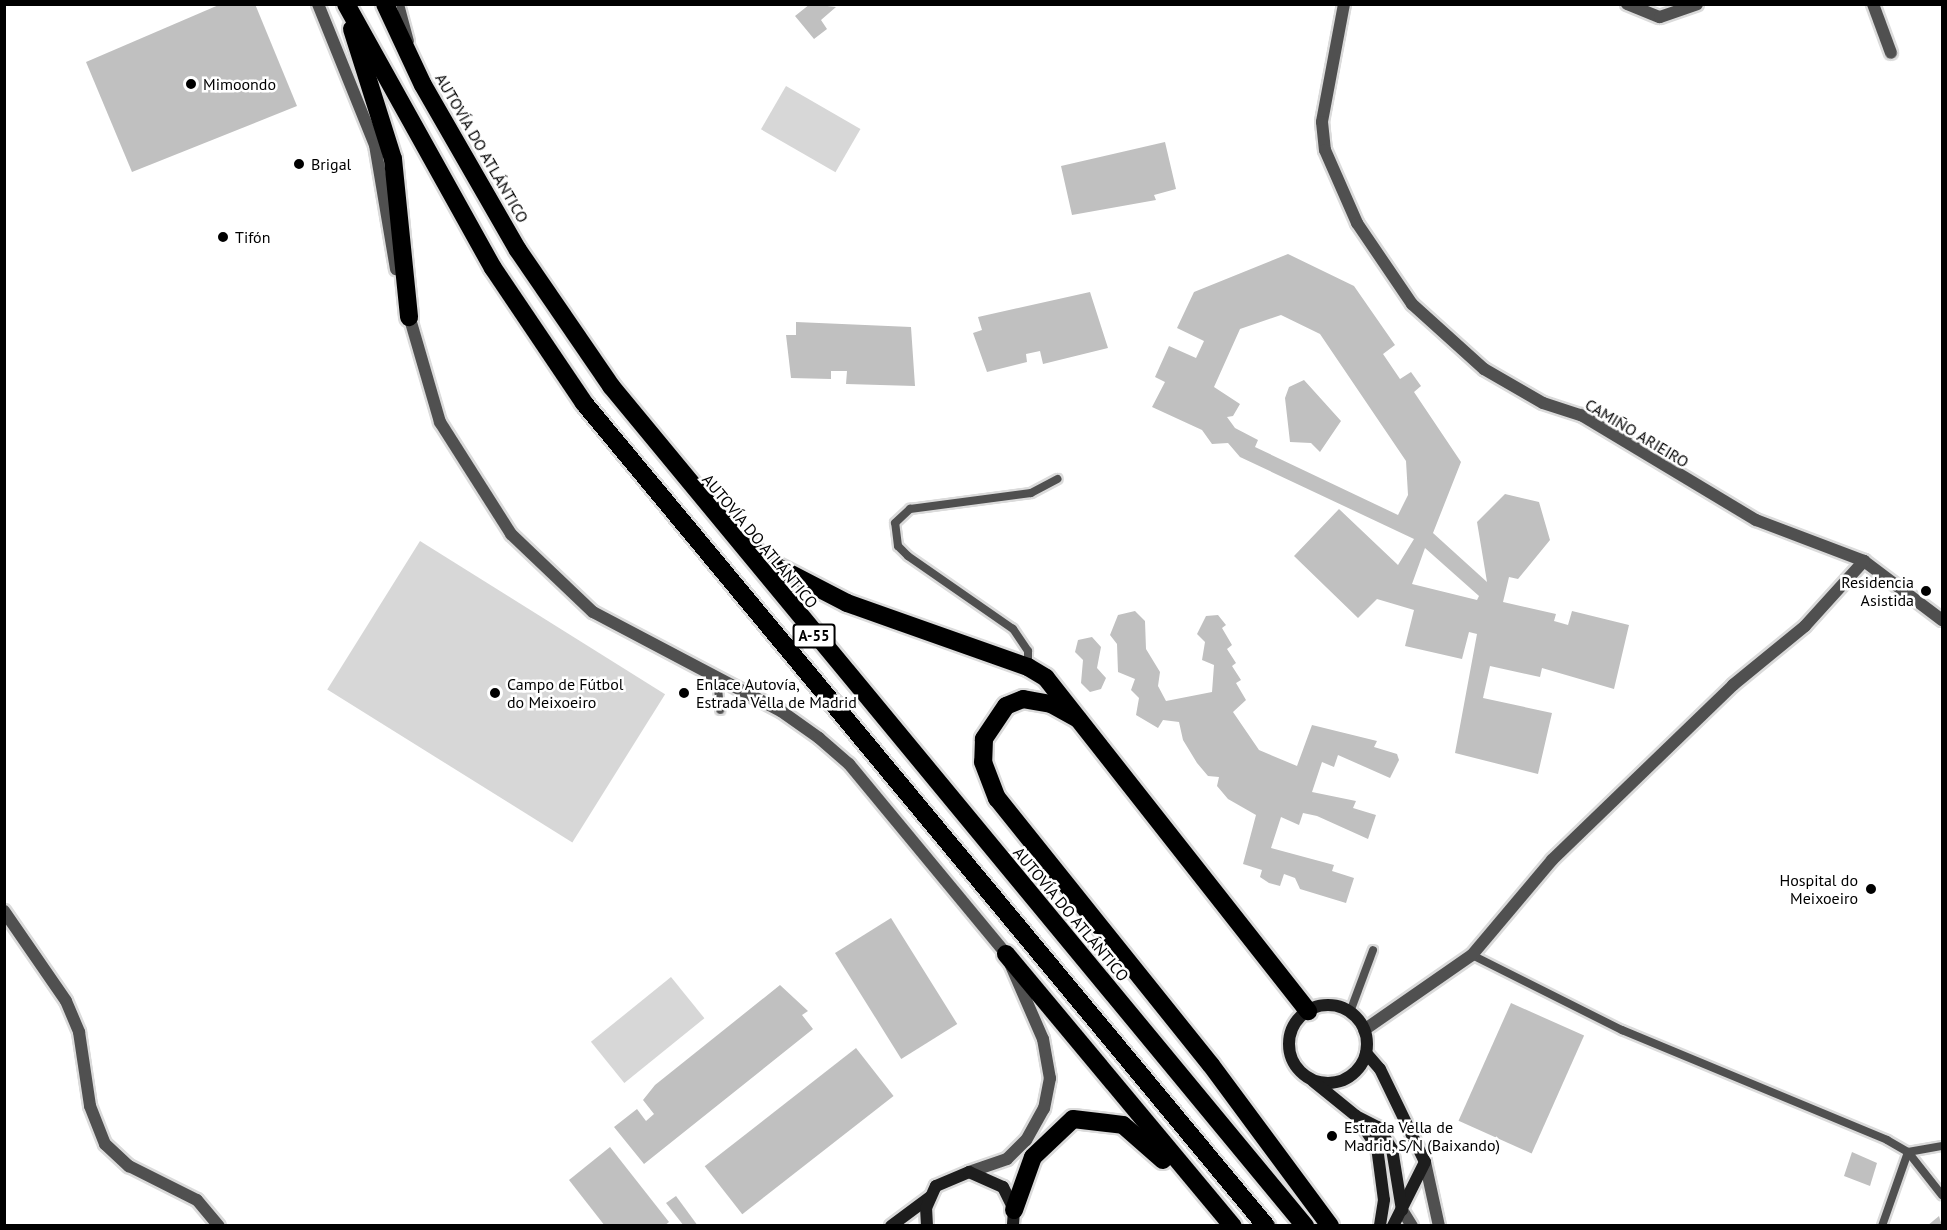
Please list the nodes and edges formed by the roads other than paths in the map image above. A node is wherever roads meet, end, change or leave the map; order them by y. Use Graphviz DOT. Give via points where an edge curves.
graph roads {
  1 [pos="318,4"];
  2 [pos="346,4"];
  3 [pos="385,4"];
  4 [pos="400,4"];
  5 [pos="1344,4"];
  6 [pos="1627,4"];
  7 [pos="1697,4"];
  8 [pos="1873,4"];
  9 [pos="1891,53"];
  10 [pos="423,85"];
  11 [pos="409,317"];
  12 [pos="1058,479"];
  13 [pos="695,493"];
  14 [pos="1864,561"];
  15 [pos="1942,620"];
  16 [pos="1028,667"];
  17 [pos="717,678"];
  18 [pos="720,710"];
  19 [pos="1083,722"];
  20 [pos="4,911"];
  21 [pos="1373,950"];
  22 [pos="1006,954"];
  23 [pos="1472,955"];
  24 [pos="1308,1011"];
  25 [pos="1350,1012"];
  26 [pos="1364,1030"];
  27 [pos="1366,1053"];
  28 [pos="1312,1080"];
  29 [pos="1356,1116"];
  30 [pos="1942,1146"];
  31 [pos="1908,1152"];
  32 [pos="1425,1162"];
  33 [pos="969,1172"];
  34 [pos="1942,1195"];
  35 [pos="1208,1196"];
  36 [pos="930,1197"];
  37 [pos="1402,1210"];
  38 [pos="1013,1221"];
  39 [pos="219,1226"];
  40 [pos="891,1226"];
  41 [pos="927,1226"];
  42 [pos="1233,1226"];
  43 [pos="1266,1226"];
  44 [pos="1305,1226"];
  45 [pos="1330,1226"];
  46 [pos="1380,1226"];
  47 [pos="1393,1226"];
  48 [pos="1412,1226"];
  49 [pos="1439,1226"];
  50 [pos="1882,1226"];
  1 -- 11 [label="street" via="375,146"];
  2 -- 11 [label="highway" via="393,159"];
  2 -- 43 [label="highway, A-55" via="493,268 584,403"];
  3 -- 10 [label="highway, AUTOVÍA DO ATLÁNTICO / A-55"];
  4 -- 10 [label="lane"];
  5 -- 14 [label="street, CAMIÑO ARIEIRO" via="1322,122 1325,150 1357,223 1412,304 1484,369 1543,403 1581,415 1756,520"];
  6 -- 7 [label="street" via="1660,17"];
  8 -- 9 [label="street"];
  10 -- 13 [label="highway, AUTOVÍA DO ATLÁNTICO / A-55" via="518,250 611,386"];
  11 -- 17 [label="street" via="440,422 511,534 593,612"];
  12 -- 16 [label="lane" via="1031,493 910,509 895,523 898,546 908,556 1013,628 1028,651"];
  13 -- 16 [label="highway" via="764,560 847,603"];
  13 -- 44 [label="highway, AUTOVÍA DO ATLÁNTICO / A-55"];
  14 -- 15 [label="street, CAMIÑO ARIEIRO"];
  14 -- 23 [label="street" via="1805,626 1733,685 1552,860"];
  16 -- 19 [label="highway" via="1052,685"];
  17 -- 18 [label="lane"];
  17 -- 22 [label="street" via="781,711 849,765"];
  19 -- 24 [label="highway"];
  19 -- 45 [label="highway" via="1051,704 1023,699 1006,706 984,738 983,762 997,798 1211,1065"];
  20 -- 39 [label="street" via="66,1002 79,1032 90,1106 105,1144 129,1166 197,1200"];
  21 -- 25 [label="lane"];
  22 -- 33 [label="street" via="1043,1039 1050,1078 1044,1108 1026,1140 1007,1160"];
  22 -- 35 [label="highway"];
  23 -- 26 [label="street"];
  23 -- 31 [label="lane" via="1622,1030"];
  24 -- 25 [label="main road" via="1329,1005"];
  24 -- 28 [label="main road" via="1289,1040 1294,1064"];
  25 -- 26 [label="main road"];
  26 -- 27 [label="main road"];
  27 -- 28 [label="main road" via="1345,1079"];
  27 -- 32 [label="main road" via="1380,1069"];
  28 -- 29 [label="main road"];
  29 -- 37 [label="main road" via="1378,1127 1392,1149"];
  29 -- 46 [label="main road" via="1377,1147 1384,1200"];
  30 -- 31 [label="lane"];
  31 -- 34 [label="lane"];
  31 -- 50 [label="lane"];
  32 -- 37 [label="main road"];
  32 -- 49 [label="street"];
  33 -- 36 [label="main road" via="946,1179"];
  33 -- 38 [label="main road" via="1003,1187"];
  35 -- 38 [label="highway" via="1175,1173 1139,1135 1103,1119 1085,1118 1060,1126 1044,1141"];
  35 -- 42 [label="highway"];
  36 -- 40 [label="main road"];
  36 -- 41 [label="main road"];
  37 -- 47 [label="main road"];
  37 -- 48 [label="street"];
}
